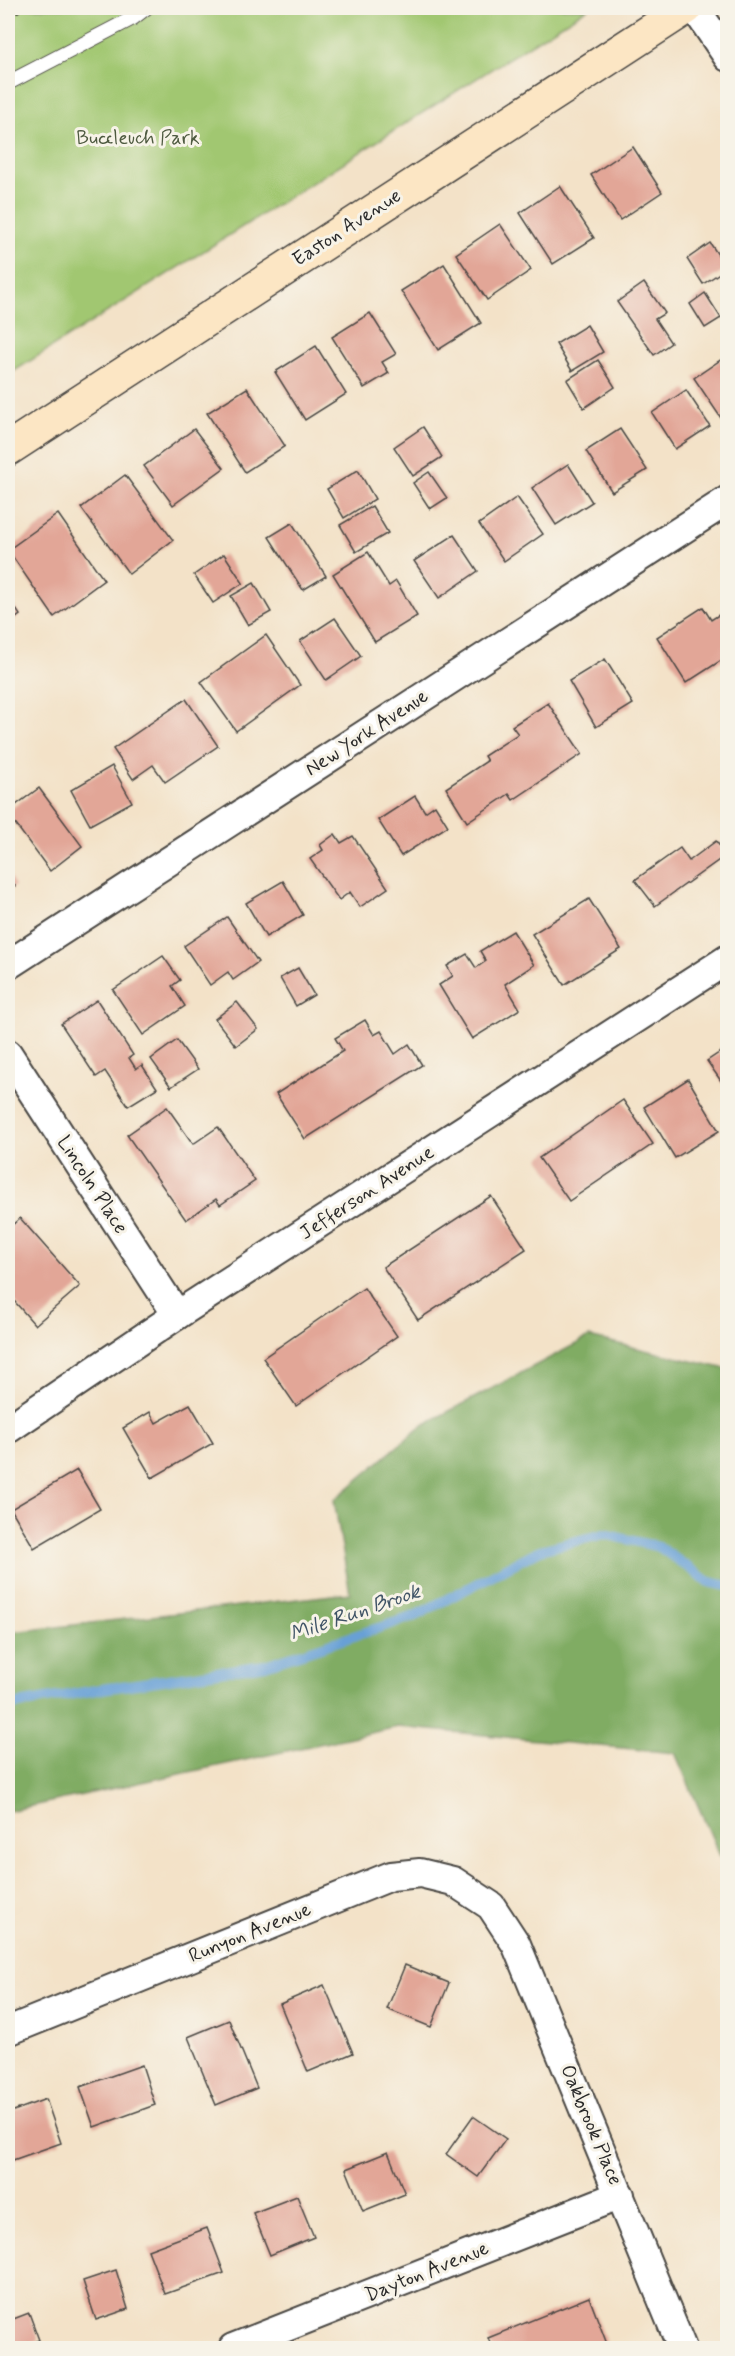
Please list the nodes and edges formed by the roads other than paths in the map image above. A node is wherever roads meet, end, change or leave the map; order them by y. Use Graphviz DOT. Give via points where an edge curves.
graph roads {
  1 [pos="146,8"];
  2 [pos="686,8"];
  3 [pos="695,8"];
  4 [pos="728,57"];
  5 [pos="8,83"];
  6 [pos="8,449"];
  7 [pos="728,500"];
  8 [pos="728,959"];
  9 [pos="8,965"];
  10 [pos="8,1054"];
  11 [pos="177,1316"];
  12 [pos="8,1429"];
  13 [pos="491,1906"];
  14 [pos="8,2031"];
  15 [pos="620,2196"];
  16 [pos="233,2349"];
  17 [pos="682,2349"];
  1 -- 5 [label="lane"];
  2 -- 6 [label="street, Easton Avenue"];
  3 -- 4 [label="street"];
  7 -- 9 [label="street, New York Avenue"];
  8 -- 11 [label="street, Jefferson Avenue"];
  10 -- 11 [label="street, Lincoln Place"];
  11 -- 12 [label="street, Jefferson Avenue"];
  13 -- 14 [label="street, Runyon Avenue" via="453,1881 420,1873 391,1876"];
  13 -- 15 [label="street, Oakbrook Place" via="516,1944"];
  15 -- 16 [label="street, Dayton Avenue"];
  15 -- 17 [label="street, Oakbrook Place"];
}
